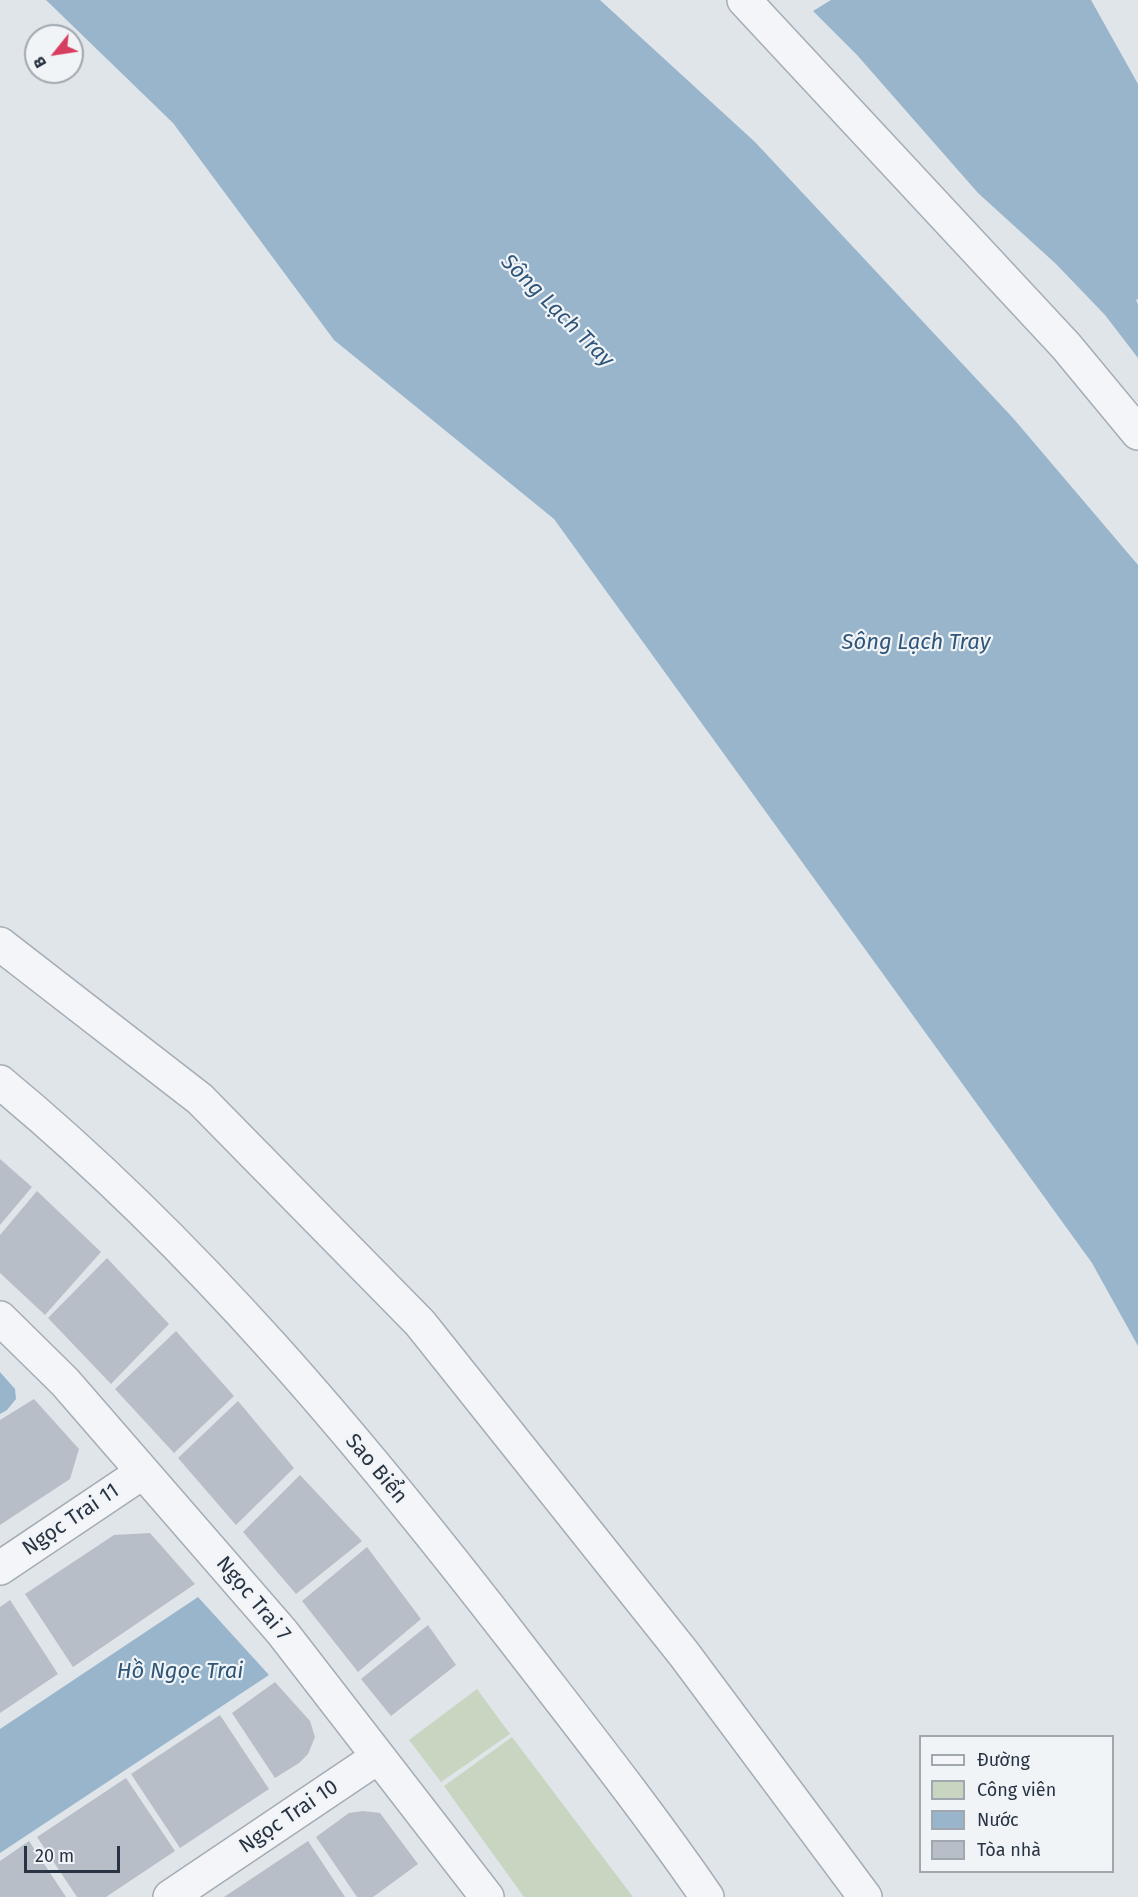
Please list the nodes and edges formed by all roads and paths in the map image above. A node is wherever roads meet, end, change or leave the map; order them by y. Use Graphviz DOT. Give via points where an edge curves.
graph roads {
  1 [pos="744,0"];
  2 [pos="1138,433"];
  3 [pos="0,944"];
  4 [pos="0,1082"];
  5 [pos="0,1318"];
  6 [pos="143,1472"];
  7 [pos="0,1568"];
  8 [pos="378,1757"];
  9 [pos="170,1897"];
  10 [pos="487,1897"];
  11 [pos="707,1897"];
  12 [pos="865,1897"];
  1 -- 2 [label="lane" via="1066,346"];
  3 -- 12 [label="lane" via="200,1099 420,1323 684,1654"];
  4 -- 11 [label="lane, Sao Biển" via="86,1155 160,1227 314,1394 451,1558"];
  5 -- 6 [label="lane, Ngọc Trai 7" via="65,1382"];
  6 -- 7 [label="lane, Ngọc Trai 11"];
  6 -- 8 [label="lane, Ngọc Trai 7" via="282,1632"];
  8 -- 9 [label="lane, Ngọc Trai 10"];
  8 -- 10 [label="lane, Ngọc Trai 7"];
}
